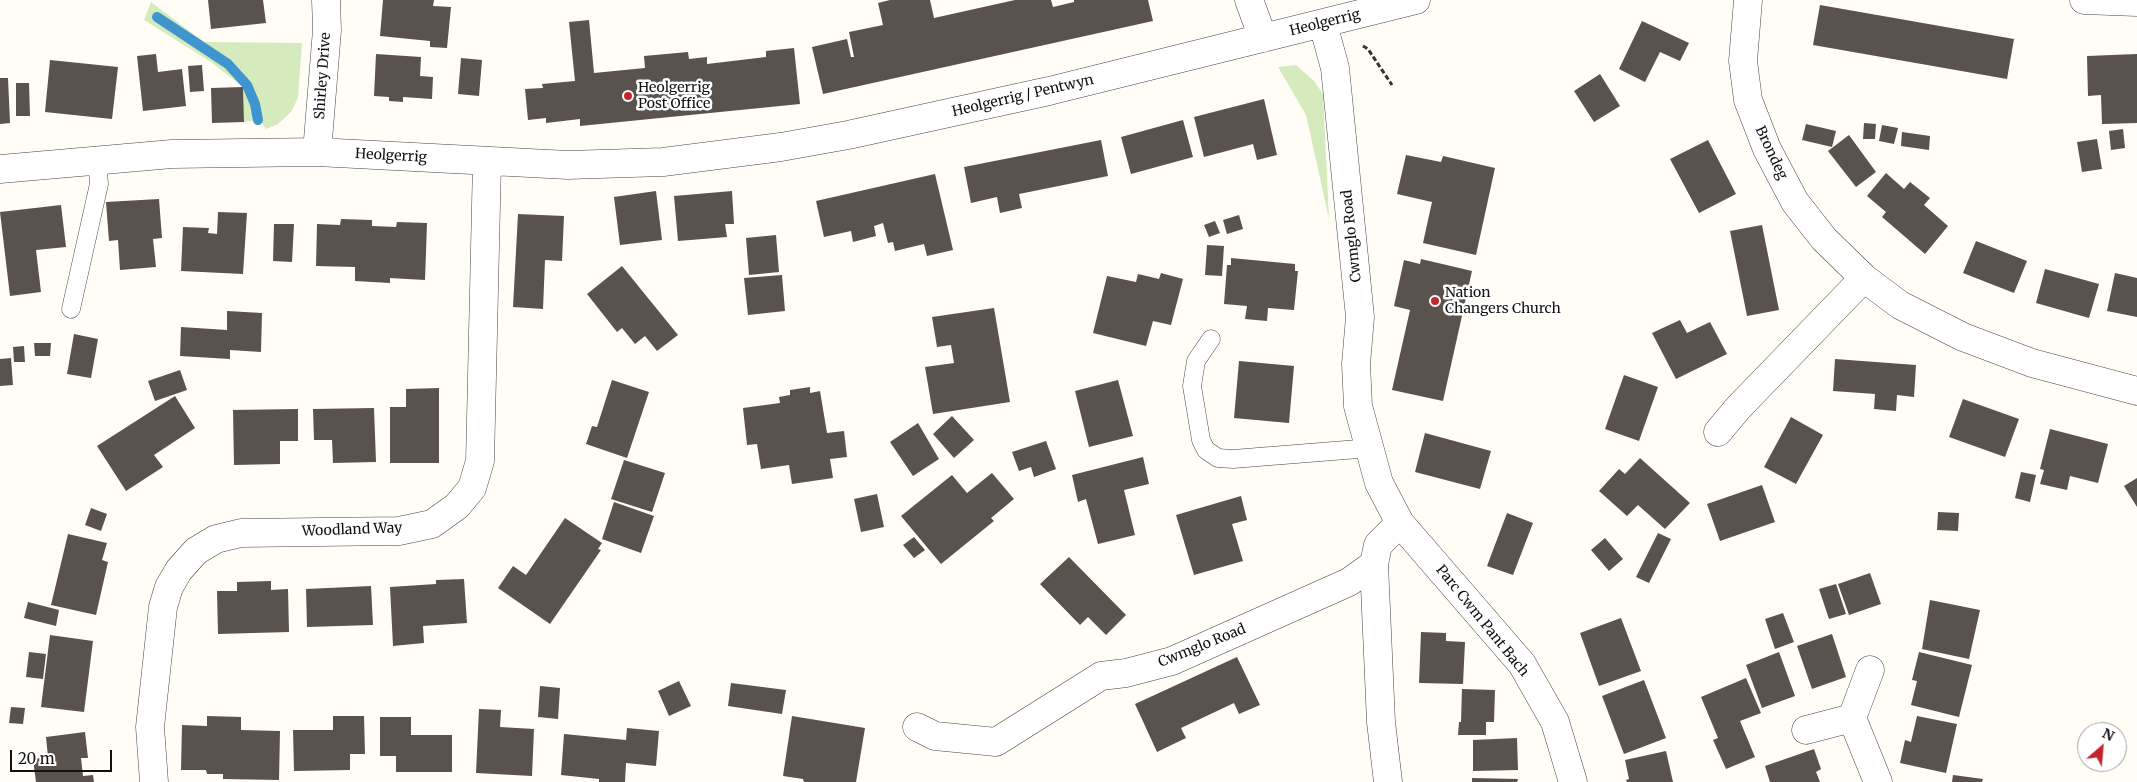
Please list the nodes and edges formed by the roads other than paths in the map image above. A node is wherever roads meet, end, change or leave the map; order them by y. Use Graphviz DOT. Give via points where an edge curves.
graph roads {
  1 [pos="326,0"];
  2 [pos="1249,0"];
  3 [pos="1416,0"];
  4 [pos="1748,0"];
  5 [pos="2084,0"];
  6 [pos="2137,2"];
  7 [pos="1323,24"];
  8 [pos="1263,38"];
  9 [pos="781,147"];
  10 [pos="318,152"];
  11 [pos="97,159"];
  12 [pos="487,162"];
  13 [pos="0,169"];
  14 [pos="1864,278"];
  15 [pos="72,309"];
  16 [pos="1211,339"];
  17 [pos="2137,391"];
  18 [pos="1718,432"];
  19 [pos="1371,448"];
  20 [pos="1400,523"];
  21 [pos="1374,564"];
  22 [pos="1870,670"];
  23 [pos="1852,718"];
  24 [pos="917,727"];
  25 [pos="1806,730"];
  26 [pos="154,782"];
  27 [pos="1388,782"];
  28 [pos="1573,782"];
  29 [pos="1878,782"];
  1 -- 10 [label="street, Shirley Drive" via="327,30"];
  2 -- 8 [label="street"];
  3 -- 7 [label="street, Heolgerrig"];
  4 -- 14 [label="street, Brondeg" via="1744,61 1748,100 1767,150 1795,202 1824,239"];
  5 -- 6 [label="street"];
  7 -- 8 [label="street, Heolgerrig"];
  7 -- 19 [label="street, Cwmglo Road" via="1335,68 1360,318 1356,364 1358,406"];
  8 -- 9 [label="street, Heolgerrig / Pentwyn" via="1049,91 848,136"];
  9 -- 12 [label="street, Heolgerrig" via="663,162 568,165"];
  10 -- 11 [label="street, Heolgerrig" via="172,154"];
  10 -- 12 [label="street, Heolgerrig"];
  11 -- 13 [label="street, Heolgerrig"];
  11 -- 15 [label="lane" via="99,184"];
  12 -- 26 [label="street, Woodland Way" via="480,461 472,488 457,506 424,526 399,531 241,532 216,539 196,551 169,587 163,607 150,727"];
  14 -- 17 [label="street, Brondeg" via="1900,305 1963,337 2032,363"];
  14 -- 18 [label="street"];
  16 -- 19 [label="lane" via="1196,361 1192,386 1201,440 1206,450 1218,458 1233,459"];
  19 -- 20 [label="street, Cwmglo Road" via="1379,483"];
  20 -- 21 [label="street" via="1378,545"];
  20 -- 28 [label="street, Parc Cwm Pant Bach" via="1522,664 1554,722"];
  21 -- 24 [label="street, Cwmglo Road" via="1349,582 1172,660 1102,676 996,742 935,736"];
  21 -- 27 [label="street" via="1381,722"];
  22 -- 23 [label="street"];
  23 -- 25 [label="street"];
  23 -- 29 [label="street"];
}
